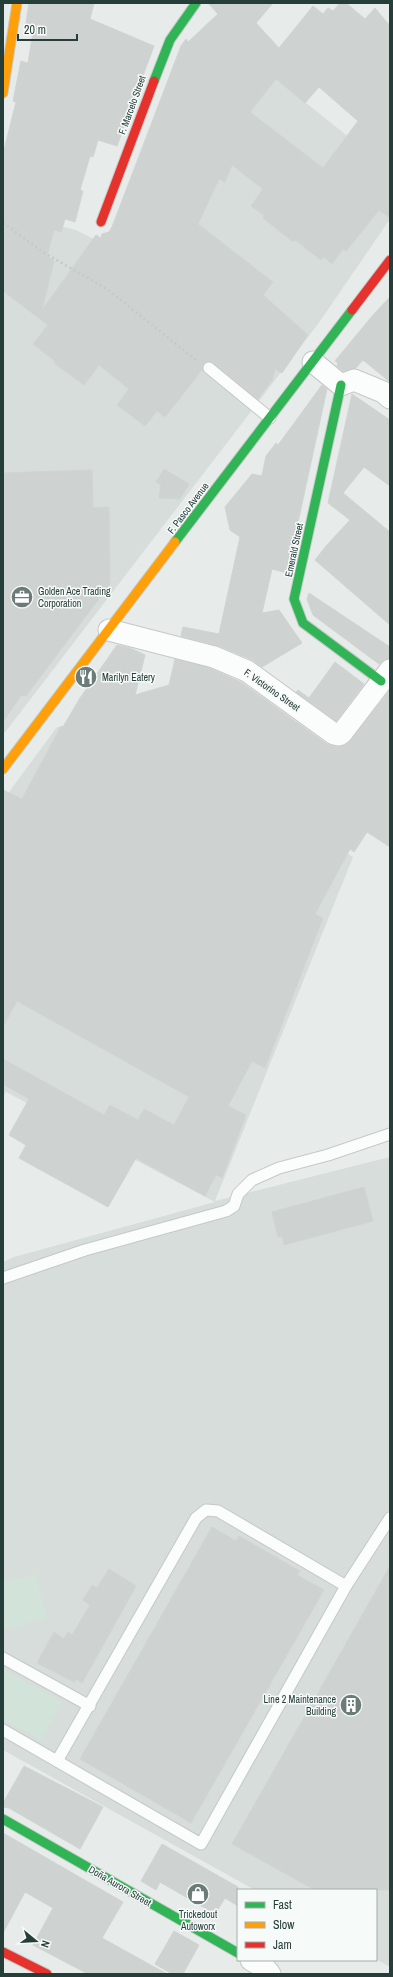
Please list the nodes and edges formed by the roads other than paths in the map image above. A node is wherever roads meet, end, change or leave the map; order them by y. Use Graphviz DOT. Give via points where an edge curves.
graph roads {
  1 [pos="18,3"];
  2 [pos="196,3"];
  3 [pos="3,92"];
  4 [pos="101,222"];
  5 [pos="390,260"];
  6 [pos="313,362"];
  7 [pos="210,368"];
  8 [pos="341,386"];
  9 [pos="390,398"];
  10 [pos="270,418"];
  11 [pos="109,630"];
  12 [pos="385,676"];
  13 [pos="3,769"];
  14 [pos="390,1134"];
  15 [pos="3,1278"];
  16 [pos="390,1518"];
  17 [pos="346,1586"];
  18 [pos="3,1658"];
  19 [pos="90,1706"];
  20 [pos="3,1730"];
  21 [pos="57,1760"];
  22 [pos="3,1819"];
  23 [pos="3,1952"];
  24 [pos="237,1952"];
  25 [pos="48,1974"];
  1 -- 3 [label="street"];
  2 -- 4 [label="street, F. Marcelo Street" via="170,40"];
  5 -- 6 [label="street, F. Pasco Avenue"];
  6 -- 8 [label="street"];
  6 -- 10 [label="street, F. Pasco Avenue"];
  7 -- 10 [label="lane"];
  8 -- 9 [label="street" via="354,380 383,392"];
  8 -- 12 [label="street, Emerald Street" via="294,599 303,622"];
  10 -- 11 [label="street, F. Pasco Avenue"];
  11 -- 12 [label="street, F. Victorino Street" via="214,657 247,671 334,734 339,735"];
  11 -- 13 [label="street, F. Pasco Avenue"];
  14 -- 15 [label="lane" via="279,1168 252,1180 238,1194 234,1206 226,1210 85,1250"];
  16 -- 17 [label="lane"];
  17 -- 19 [label="lane" via="218,1511 206,1510 196,1518"];
  17 -- 21 [label="lane" via="202,1844"];
  18 -- 19 [label="lane"];
  19 -- 21 [label="lane"];
  20 -- 21 [label="lane"];
  22 -- 24 [label="street, Doña Aurora Street"];
  23 -- 25 [label="street"];
}
